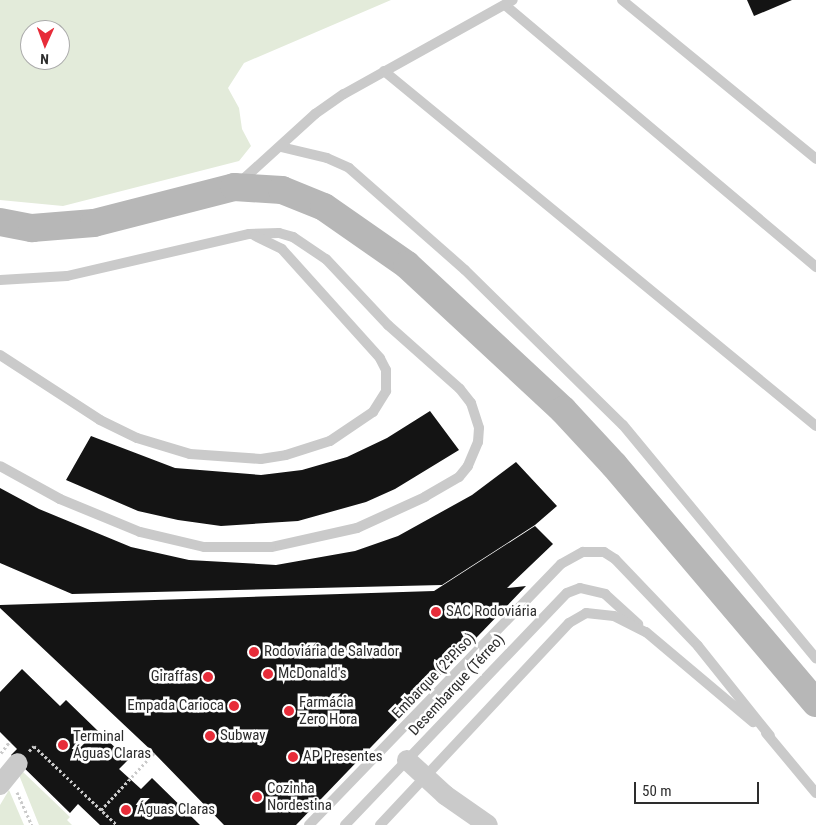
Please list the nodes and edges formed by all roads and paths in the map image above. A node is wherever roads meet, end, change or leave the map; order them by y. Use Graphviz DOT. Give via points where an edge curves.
graph roads {
  1 [pos="622,0"];
  2 [pos="509,2"];
  3 [pos="384,71"];
  4 [pos="281,147"];
  5 [pos="816,159"];
  6 [pos="234,187"];
  7 [pos="0,222"];
  8 [pos="249,234"];
  9 [pos="816,267"];
  10 [pos="0,280"];
  11 [pos="0,355"];
  12 [pos="816,426"];
  13 [pos="0,466"];
  14 [pos="646,632"];
  15 [pos="815,655"];
  16 [pos="816,703"];
  17 [pos="770,736"];
  18 [pos="10,741"];
  19 [pos="154,753"];
  20 [pos="0,754"];
  21 [pos="407,760"];
  22 [pos="18,763"];
  23 [pos="426,778"];
  24 [pos="0,785"];
  25 [pos="816,793"];
  26 [pos="101,810"];
  27 [pos="117,825"];
  28 [pos="308,825"];
  29 [pos="345,825"];
  30 [pos="380,825"];
  31 [pos="488,825"];
  1 -- 5 [label="lane"];
  2 -- 3 [label="lane"];
  2 -- 9 [label="lane"];
  3 -- 4 [label="lane" via="315,114"];
  3 -- 12 [label="lane"];
  4 -- 6 [label="lane"];
  4 -- 15 [label="lane" via="327,158 349,168 464,270 623,425"];
  6 -- 7 [label="main road" via="94,224 32,228"];
  6 -- 16 [label="main road" via="282,190 324,207 407,265 465,316 563,410 614,465"];
  8 -- 10 [label="lane" via="67,276"];
  8 -- 11 [label="lane" via="282,249 380,358 386,370 386,391 373,412 330,441 261,459 215,458 167,448 100,420"];
  8 -- 13 [label="lane" via="279,233 305,243 326,259 388,325 460,390 477,416 478,442 459,476 426,497 380,519 305,541 241,548 204,547 140,532 60,499"];
  14 -- 17 [label="lane, Desembarque (Térreo)"];
  14 -- 21 [label="lane, Desembarque (Térreo)" via="605,594 580,588 567,593"];
  14 -- 23 [label="lane, Desembarque (Térreo)" via="614,616 596,612 576,618"];
  17 -- 25 [label="lane, Desembarque (Térreo)"];
  17 -- 28 [label="lane, Embarque (2ºPiso)" via="698,646 615,559 594,550 572,556"];
  18 -- 20 [label="path"];
  19 -- 26 [label="path"];
  21 -- 23 [label="street"];
  21 -- 29 [label="lane, Desembarque (Térreo)"];
  22 -- 24 [label="street"];
  22 -- 26 [label="path" via="34,746"];
  23 -- 30 [label="lane, Desembarque (Térreo)"];
  23 -- 31 [label="street"];
  26 -- 27 [label="path"];
}
